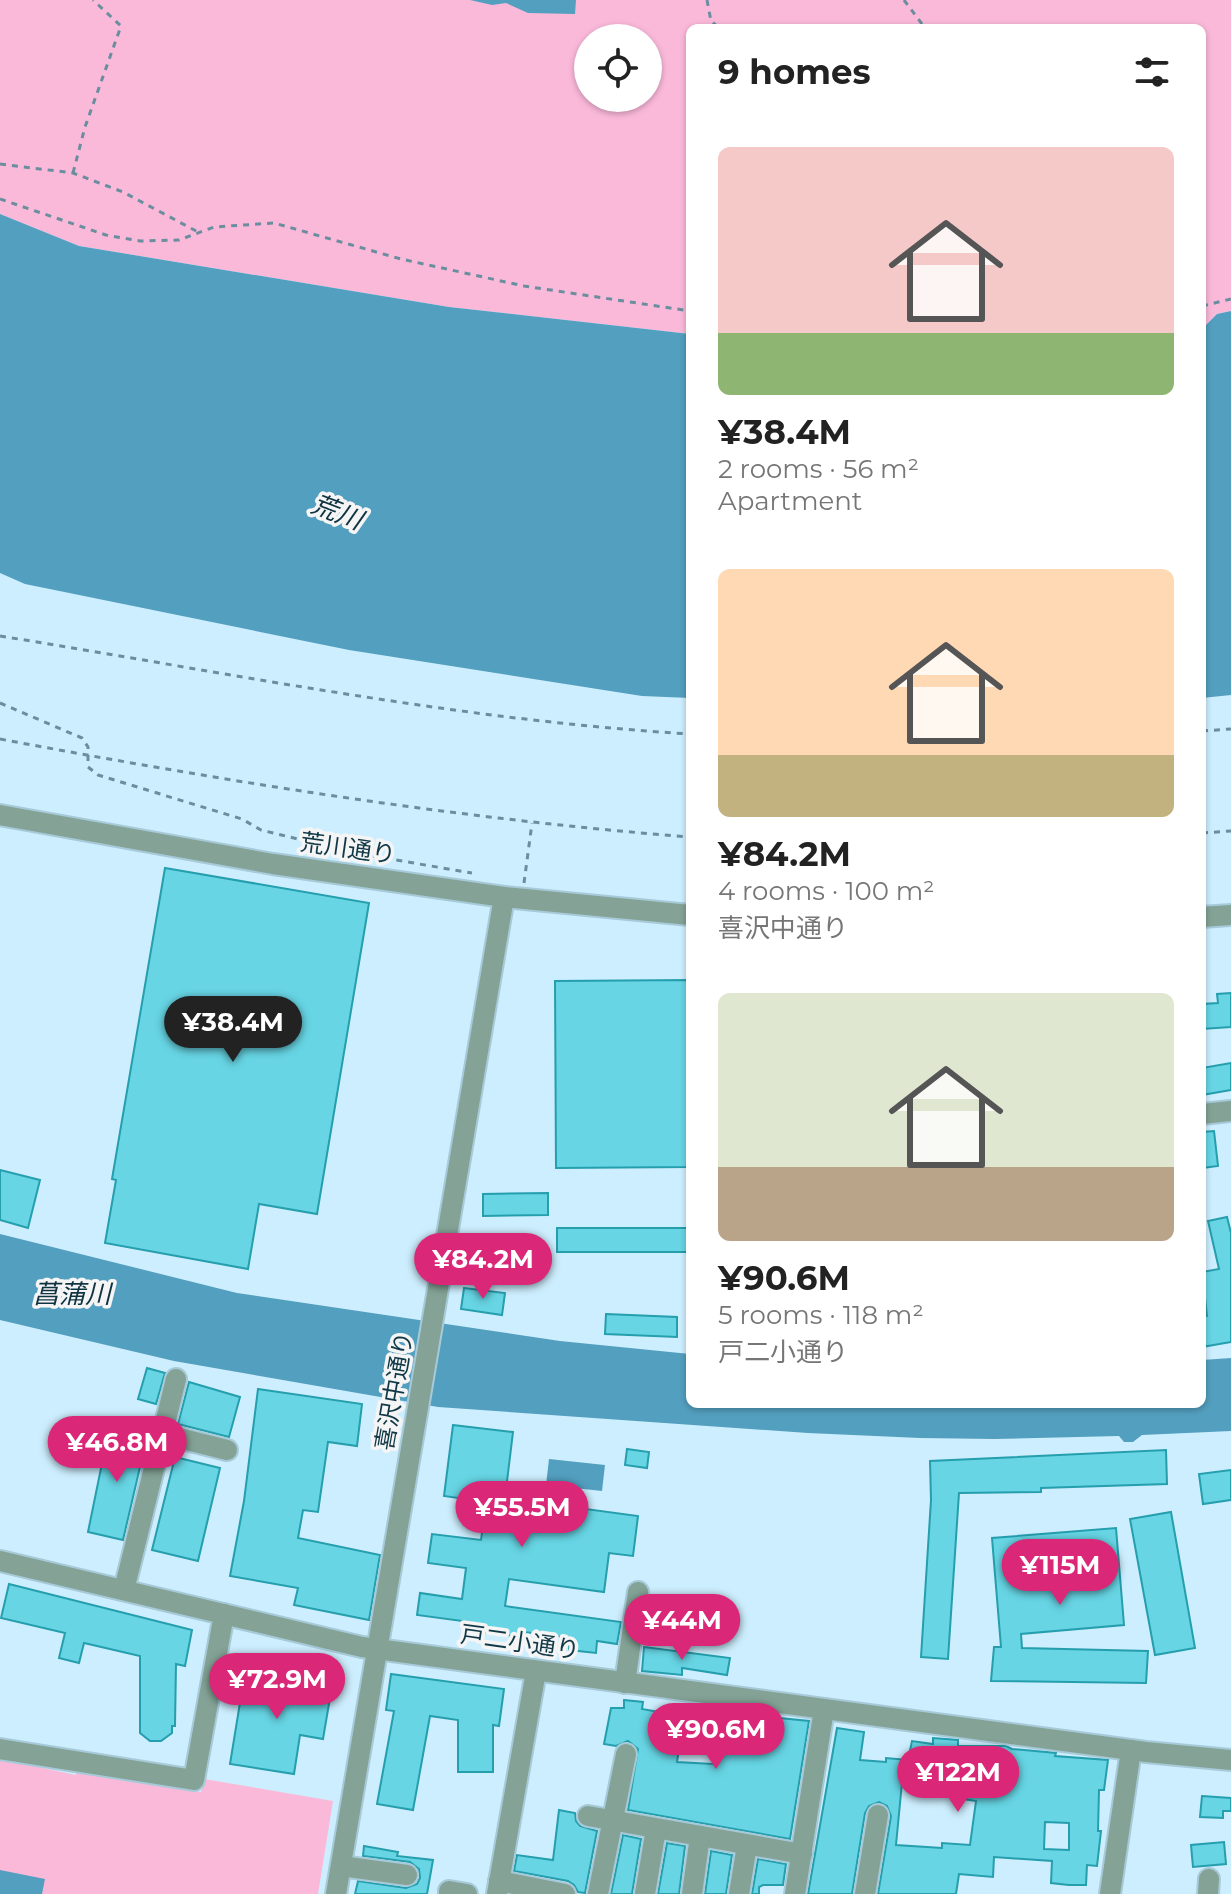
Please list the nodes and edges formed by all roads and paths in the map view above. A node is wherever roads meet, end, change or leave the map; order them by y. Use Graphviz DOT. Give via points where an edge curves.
graph roads {
  1 [pos="93,0"];
  2 [pos="707,0"];
  3 [pos="904,0"];
  4 [pos="714,24"];
  5 [pos="922,24"];
  6 [pos="0,164"];
  7 [pos="73,173"];
  8 [pos="0,199"];
  9 [pos="198,232"];
  10 [pos="1231,299"];
  11 [pos="1206,305"];
  12 [pos="686,310"];
  13 [pos="0,636"];
  14 [pos="0,703"];
  15 [pos="1231,729"];
  16 [pos="1206,731"];
  17 [pos="686,734"];
  18 [pos="0,739"];
  19 [pos="89,755"];
  20 [pos="0,815"];
  21 [pos="532,823"];
  22 [pos="1231,831"];
  23 [pos="1206,833"];
  24 [pos="686,837"];
  25 [pos="472,873"];
  26 [pos="513,898"];
  27 [pos="686,915"];
  28 [pos="1231,915"];
  29 [pos="1206,917"];
  30 [pos="1231,1111"];
  31 [pos="1206,1114"];
  32 [pos="176,1379"];
  33 [pos="163,1434"];
  34 [pos="227,1450"];
  35 [pos="0,1561"];
  36 [pos="124,1590"];
  37 [pos="638,1592"];
  38 [pos="224,1614"];
  39 [pos="378,1649"];
  40 [pos="536,1671"];
  41 [pos="625,1683"];
  42 [pos="824,1709"];
  43 [pos="0,1749"];
  44 [pos="1131,1750"];
  45 [pos="626,1754"];
  46 [pos="1231,1760"];
  47 [pos="878,1815"];
  48 [pos="588,1816"];
  49 [pos="611,1821"];
  50 [pos="656,1829"];
  51 [pos="700,1836"];
  52 [pos="747,1845"];
  53 [pos="802,1854"];
  54 [pos="341,1866"];
  55 [pos="407,1875"];
  56 [pos="498,1888"];
  57 [pos="336,1894"];
  58 [pos="449,1894"];
  59 [pos="467,1894"];
  60 [pos="565,1894"];
  61 [pos="598,1894"];
  62 [pos="645,1894"];
  63 [pos="692,1894"];
  64 [pos="739,1894"];
  65 [pos="795,1894"];
  66 [pos="865,1894"];
  67 [pos="1110,1894"];
  1 -- 7 [label="path" via="121,26"];
  2 -- 4 [label="path"];
  3 -- 5 [label="path"];
  6 -- 7 [label="path"];
  7 -- 9 [label="path" via="123,192"];
  8 -- 9 [label="path" via="140,241 179,240"];
  9 -- 12 [label="path" via="274,223 524,286"];
  10 -- 11 [label="path"];
  13 -- 17 [label="path" via="415,706"];
  14 -- 19 [label="path" via="82,738"];
  15 -- 16 [label="path"];
  18 -- 19 [label="path"];
  19 -- 21 [label="path" via="343,799"];
  19 -- 25 [label="path" via="88,767 98,775 242,819 261,830"];
  20 -- 26 [label="street, 荒川通り" via="273,864"];
  21 -- 24 [label="path"];
  21 -- 26 [label="path"];
  22 -- 23 [label="path"];
  26 -- 27 [label="street, 荒川通り"];
  26 -- 39 [label="street, 喜沢中通り" via="416,1414"];
  28 -- 29 [label="street"];
  30 -- 31 [label="street"];
  32 -- 33 [label="street"];
  33 -- 34 [label="street"];
  33 -- 36 [label="street"];
  35 -- 36 [label="street, 戸二小通り"];
  36 -- 38 [label="street, 戸二小通り"];
  37 -- 41 [label="street"];
  38 -- 39 [label="street, 戸二小通り"];
  38 -- 43 [label="street" via="194,1780"];
  39 -- 40 [label="street, 戸二小通り"];
  39 -- 54 [label="street, 喜沢中通り"];
  40 -- 41 [label="street, 戸二小通り"];
  40 -- 56 [label="street"];
  41 -- 42 [label="street, 戸二小通り"];
  42 -- 44 [label="street, 戸二小通り"];
  42 -- 53 [label="street"];
  44 -- 46 [label="street, 戸二小通り"];
  44 -- 67 [label="street"];
  45 -- 49 [label="street"];
  47 -- 66 [label="street"];
  48 -- 49 [label="street"];
  49 -- 50 [label="street"];
  49 -- 61 [label="street"];
  50 -- 51 [label="street"];
  50 -- 62 [label="street"];
  51 -- 52 [label="street"];
  51 -- 63 [label="street"];
  52 -- 53 [label="street"];
  52 -- 64 [label="street"];
  53 -- 65 [label="street"];
  54 -- 55 [label="street"];
  54 -- 57 [label="street, 喜沢中通り"];
  56 -- 60 [label="street"];
  58 -- 59 [label="street"];
}
